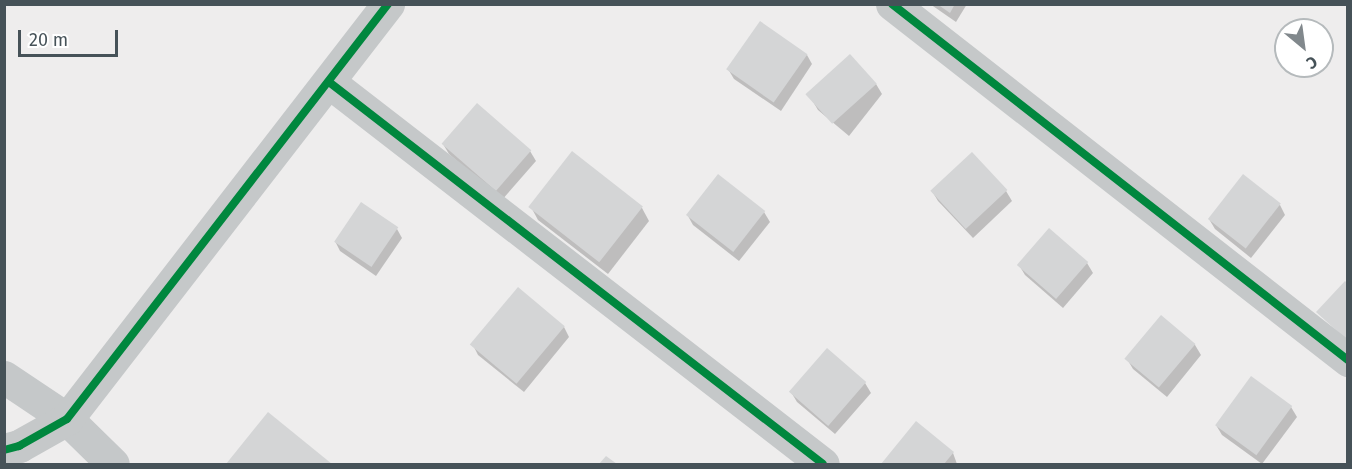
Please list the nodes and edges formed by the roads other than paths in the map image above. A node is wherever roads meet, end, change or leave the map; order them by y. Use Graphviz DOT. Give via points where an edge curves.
graph roads {
  1 [pos="388,4"];
  2 [pos="892,4"];
  3 [pos="329,82"];
  4 [pos="1347,360"];
  5 [pos="4,377"];
  6 [pos="67,419"];
  7 [pos="17,449"];
  8 [pos="113,465"];
  9 [pos="823,465"];
  1 -- 3 [label="street"];
  2 -- 4 [label="street"];
  3 -- 6 [label="street"];
  3 -- 9 [label="street"];
  5 -- 6 [label="street"];
  6 -- 7 [label="street"];
  6 -- 8 [label="street"];
}
